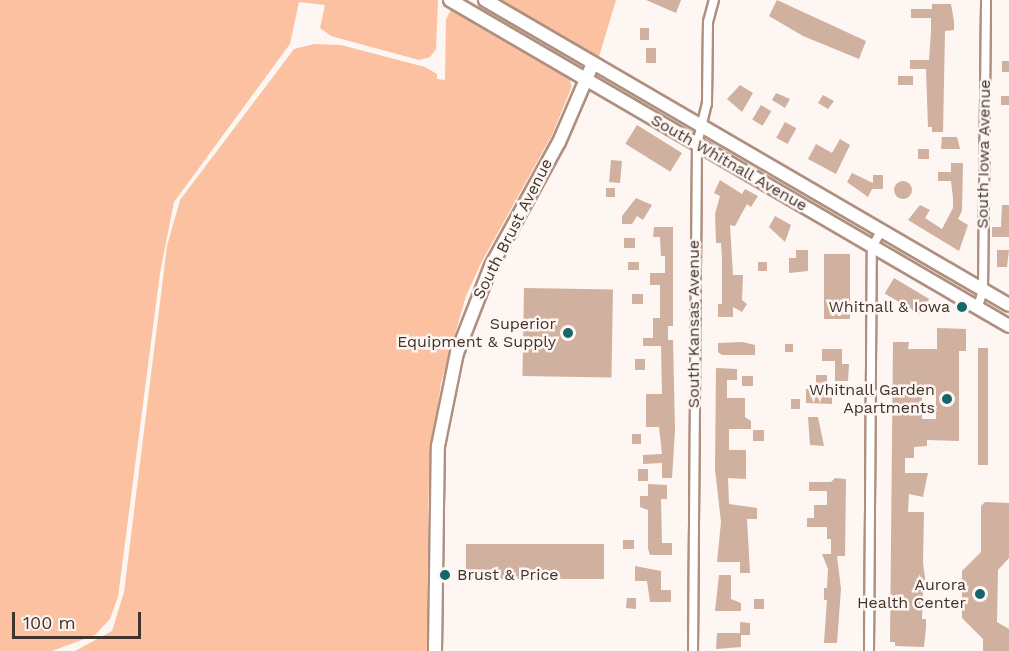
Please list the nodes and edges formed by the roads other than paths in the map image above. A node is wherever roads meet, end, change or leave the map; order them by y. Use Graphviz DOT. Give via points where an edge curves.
graph roads {
  1 [pos="450,0"];
  2 [pos="485,0"];
  3 [pos="714,0"];
  4 [pos="986,0"];
  5 [pos="593,63"];
  6 [pos="587,80"];
  7 [pos="699,124"];
  8 [pos="697,144"];
  9 [pos="800,184"];
  10 [pos="792,200"];
  11 [pos="880,233"];
  12 [pos="873,247"];
  13 [pos="982,290"];
  14 [pos="1009,305"];
  15 [pos="978,307"];
  16 [pos="1009,326"];
  17 [pos="435,651"];
  18 [pos="693,651"];
  19 [pos="868,651"];
  1 -- 6 [label="street, South Whitnall Avenue"];
  2 -- 5 [label="street, South Whitnall Avenue"];
  3 -- 7 [label="street, South Kansas Avenue" via="708,22 707,103"];
  4 -- 13 [label="street, South Iowa Avenue"];
  5 -- 6 [label="street, South Brust Avenue"];
  5 -- 7 [label="street, South Whitnall Avenue"];
  6 -- 8 [label="street, South Whitnall Avenue"];
  6 -- 17 [label="street, South Brust Avenue" via="559,141 485,277 452,372 438,446"];
  7 -- 8 [label="street, South Kansas Avenue"];
  7 -- 9 [label="street, South Whitnall Avenue"];
  8 -- 10 [label="street, South Whitnall Avenue"];
  8 -- 18 [label="street, South Kansas Avenue"];
  9 -- 10 [label="street"];
  9 -- 11 [label="street, South Whitnall Avenue"];
  10 -- 12 [label="street, South Whitnall Avenue"];
  11 -- 12 [label="street"];
  11 -- 13 [label="street, South Whitnall Avenue"];
  12 -- 15 [label="street, South Whitnall Avenue"];
  12 -- 19 [label="street"];
  13 -- 14 [label="street, South Whitnall Avenue"];
  13 -- 15 [label="street, South Iowa Avenue"];
  15 -- 16 [label="street, South Whitnall Avenue"];
}
